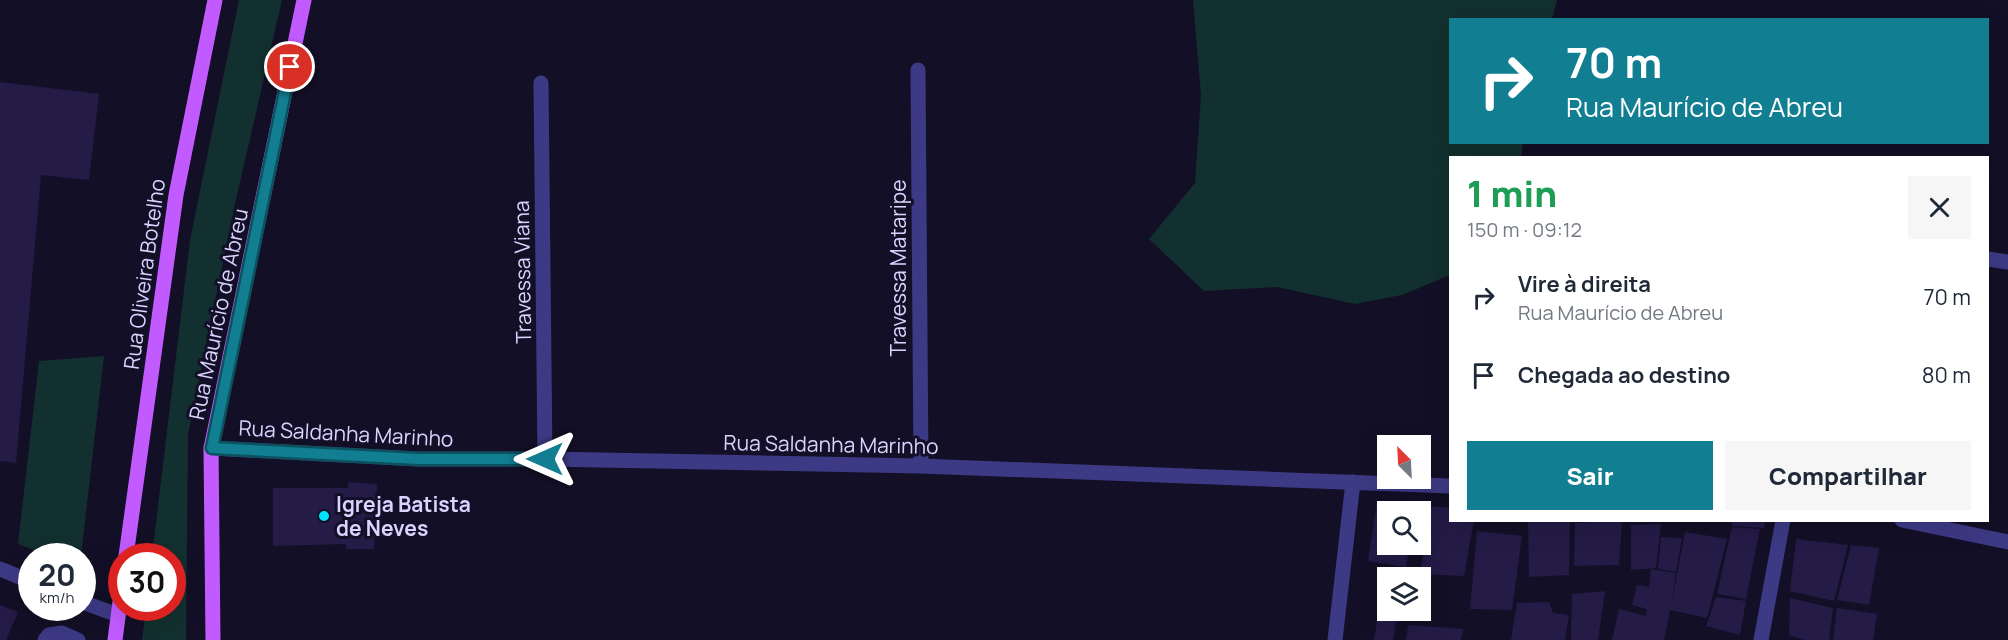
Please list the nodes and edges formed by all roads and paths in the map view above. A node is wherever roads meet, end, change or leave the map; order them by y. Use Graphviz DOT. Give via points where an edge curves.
graph roads {
  1 [pos="215,0"];
  2 [pos="304,0"];
  3 [pos="918,69"];
  4 [pos="541,83"];
  5 [pos="1989,260"];
  6 [pos="2008,262"];
  7 [pos="212,448"];
  8 [pos="545,459"];
  9 [pos="921,466"];
  10 [pos="1353,482"];
  11 [pos="1449,486"];
  12 [pos="1783,522"];
  13 [pos="1912,522"];
  14 [pos="2008,542"];
  15 [pos="128,543"];
  16 [pos="0,569"];
  17 [pos="18,576"];
  18 [pos="117,621"];
  19 [pos="45,640"];
  20 [pos="78,640"];
  21 [pos="115,640"];
  22 [pos="213,640"];
  23 [pos="1335,640"];
  24 [pos="1761,640"];
  1 -- 15 [label="main road, Rua Oliveira Botelho" via="176,195"];
  2 -- 7 [label="main road, Rua Maurício de Abreu"];
  3 -- 9 [label="street, Travessa Mataripe"];
  4 -- 8 [label="street, Travessa Viana"];
  5 -- 6 [label="street"];
  7 -- 8 [label="street, Rua Saldanha Marinho" via="418,459"];
  7 -- 22 [label="main road, Rua Maurício de Abreu"];
  8 -- 9 [label="street, Rua Saldanha Marinho"];
  9 -- 10 [label="street, Rua Saldanha Marinho"];
  10 -- 11 [label="street, Rua Saldanha Marinho"];
  10 -- 23 [label="street"];
  12 -- 24 [label="street"];
  13 -- 14 [label="street"];
  16 -- 17 [label="street"];
  18 -- 21 [label="main road"];
  19 -- 20 [label="street" via="49,635 63,633"];
}
